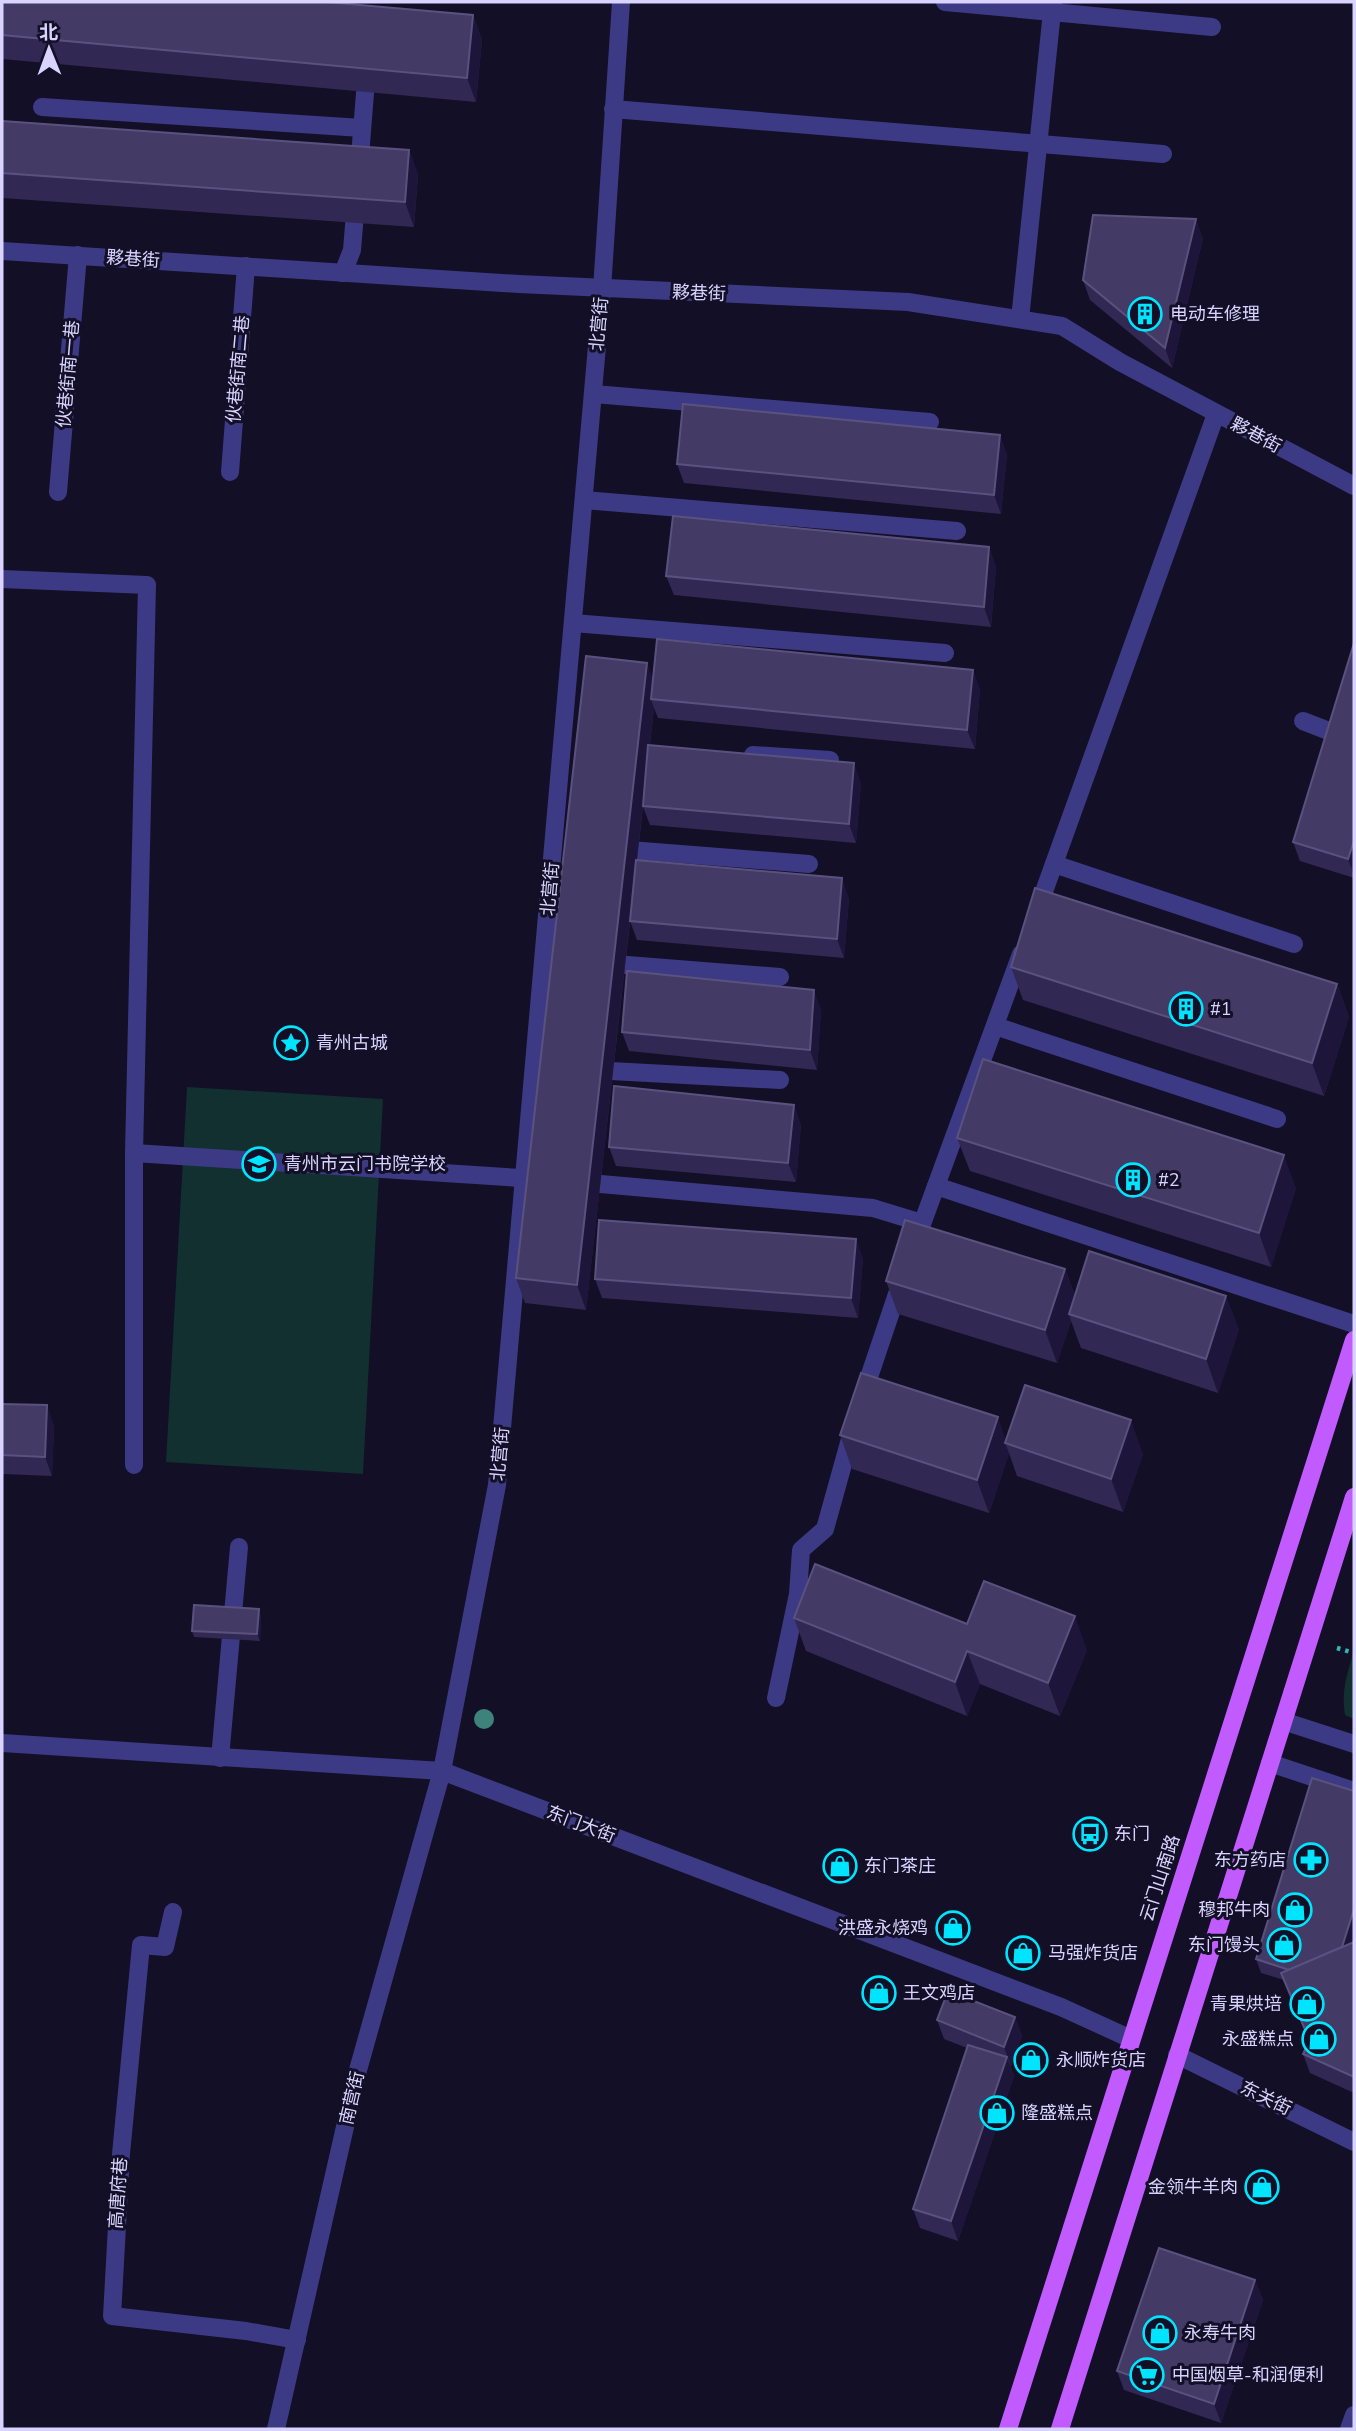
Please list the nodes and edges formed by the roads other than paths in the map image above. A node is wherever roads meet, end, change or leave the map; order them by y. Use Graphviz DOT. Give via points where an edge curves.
graph roads {
  1 [pos="621,2"];
  2 [pos="945,2"];
  3 [pos="1053,7"];
  4 [pos="1212,27"];
  5 [pos="369,46"];
  6 [pos="42,107"];
  7 [pos="613,109"];
  8 [pos="362,128"];
  9 [pos="1038,144"];
  10 [pos="1163,154"];
  11 [pos="2,251"];
  12 [pos="78,256"];
  13 [pos="246,267"];
  14 [pos="343,273"];
  15 [pos="602,289"];
  16 [pos="1020,319"];
  17 [pos="594,394"];
  18 [pos="1216,414"];
  19 [pos="930,422"];
  20 [pos="230,472"];
  21 [pos="1354,486"];
  22 [pos="58,492"];
  23 [pos="584,499"];
  24 [pos="957,531"];
  25 [pos="2,579"];
  26 [pos="573,623"];
  27 [pos="945,653"];
  28 [pos="1303,721"];
  29 [pos="1339,735"];
  30 [pos="736,754"];
  31 [pos="830,760"];
  32 [pos="594,847"];
  33 [pos="809,864"];
  34 [pos="1054,864"];
  35 [pos="1294,944"];
  36 [pos="585,962"];
  37 [pos="780,977"];
  38 [pos="995,1026"];
  39 [pos="575,1069"];
  40 [pos="780,1080"];
  41 [pos="1277,1119"];
  42 [pos="134,1153"];
  43 [pos="524,1178"];
  44 [pos="936,1186"];
  45 [pos="922,1223"];
  46 [pos="1354,1324"];
  47 [pos="1354,1340"];
  48 [pos="134,1465"];
  49 [pos="1354,1497"];
  50 [pos="239,1547"];
  51 [pos="776,1698"];
  52 [pos="1283,1721"];
  53 [pos="2,1743"];
  54 [pos="1354,1744"];
  55 [pos="220,1758"];
  56 [pos="1270,1763"];
  57 [pos="442,1771"];
  58 [pos="1354,1791"];
  59 [pos="173,1912"];
  60 [pos="1131,2039"];
  61 [pos="1177,2055"];
  62 [pos="1354,2142"];
  63 [pos="297,2340"];
  64 [pos="1354,2414"];
  65 [pos="276,2429"];
  66 [pos="1008,2429"];
  67 [pos="1063,2429"];
  68 [pos="1349,2429"];
  1 -- 7 [label="street, 北营街"];
  2 -- 3 [label="street"];
  3 -- 4 [label="street"];
  3 -- 9 [label="street"];
  5 -- 8 [label="street"];
  6 -- 8 [label="street"];
  7 -- 9 [label="street"];
  7 -- 15 [label="street, 北营街"];
  8 -- 14 [label="street" via="352,250"];
  9 -- 10 [label="street"];
  9 -- 16 [label="street"];
  11 -- 12 [label="street, 夥巷街"];
  12 -- 13 [label="street, 夥巷街"];
  12 -- 22 [label="street, 伙巷街南一巷"];
  13 -- 14 [label="street, 夥巷街"];
  13 -- 20 [label="street, 伙巷街南二巷"];
  14 -- 15 [label="street, 夥巷街"];
  15 -- 16 [label="street, 夥巷街" via="908,302"];
  15 -- 17 [label="street, 北营街"];
  16 -- 18 [label="street, 夥巷街" via="1062,326"];
  17 -- 19 [label="street"];
  17 -- 23 [label="street, 北营街"];
  18 -- 21 [label="street, 夥巷街"];
  18 -- 34 [label="street"];
  23 -- 24 [label="street"];
  23 -- 26 [label="street, 北营街"];
  25 -- 42 [label="street" via="147,586"];
  26 -- 27 [label="street"];
  26 -- 43 [label="street, 北营街" via="561,844 541,1067"];
  28 -- 29 [label="street"];
  30 -- 31 [label="street"];
  32 -- 33 [label="street"];
  34 -- 35 [label="street"];
  34 -- 38 [label="street"];
  36 -- 37 [label="street"];
  38 -- 41 [label="street"];
  38 -- 44 [label="street"];
  39 -- 40 [label="street"];
  42 -- 43 [label="street"];
  42 -- 48 [label="street"];
  43 -- 45 [label="street" via="873,1208"];
  43 -- 57 [label="street, 北营街" via="497,1485"];
  44 -- 45 [label="street"];
  44 -- 46 [label="street"];
  45 -- 51 [label="street" via="868,1374 825,1529 801,1550 798,1594"];
  47 -- 60 [label="main road, 云门山南路"];
  49 -- 52 [label="main road"];
  50 -- 55 [label="street"];
  52 -- 54 [label="street"];
  52 -- 56 [label="main road"];
  53 -- 55 [label="street, 东门大街"];
  55 -- 57 [label="street, 东门大街"];
  56 -- 58 [label="street"];
  56 -- 61 [label="main road"];
  57 -- 60 [label="street, 东门大街" via="1061,2007"];
  57 -- 63 [label="street, 南营街" via="358,2070"];
  59 -- 63 [label="street, 高唐府巷" via="165,1947 141,1945 121,2154 112,2316"];
  60 -- 66 [label="main road, 云门山南路"];
  61 -- 62 [label="street, 东关街"];
  61 -- 67 [label="main road"];
  63 -- 65 [label="street, 南营街"];
  64 -- 68 [label="street"];
}
